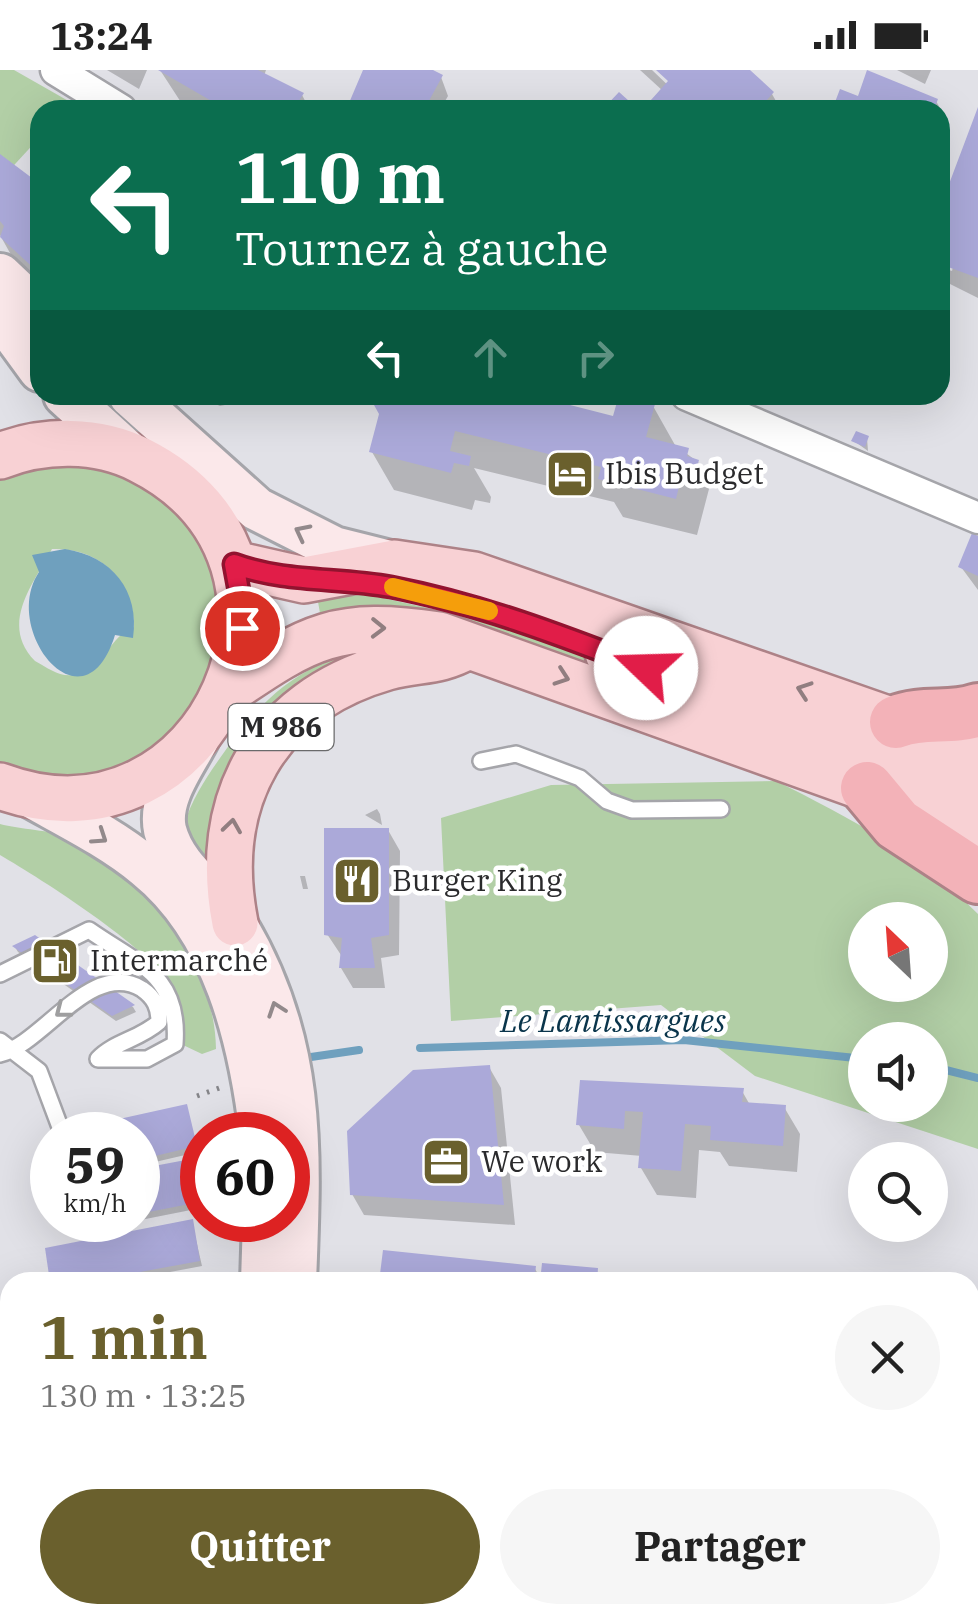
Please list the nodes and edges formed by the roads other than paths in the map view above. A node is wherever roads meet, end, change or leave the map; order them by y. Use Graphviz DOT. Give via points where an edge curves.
graph roads {
  1 [pos="71,74"];
  2 [pos="107,100"];
  3 [pos="0,274"];
  4 [pos="30,303"];
  5 [pos="0,315"];
  6 [pos="30,356"];
  7 [pos="75,405"];
  8 [pos="141,405"];
  9 [pos="711,405"];
  10 [pos="0,456"];
  11 [pos="132,456"];
  12 [pos="978,518"];
  13 [pos="394,563"];
  14 [pos="234,564"];
  15 [pos="327,578"];
  16 [pos="470,645"];
  17 [pos="228,692"];
  18 [pos="978,710"];
  19 [pos="896,722"];
  20 [pos="198,738"];
  21 [pos="978,751"];
  22 [pos="481,760"];
  23 [pos="978,785"];
  24 [pos="867,788"];
  25 [pos="14,790"];
  26 [pos="721,809"];
  27 [pos="978,828"];
  28 [pos="978,877"];
  29 [pos="235,923"];
  30 [pos="0,974"];
  31 [pos="4,1048"];
  32 [pos="54,1112"];
  33 [pos="258,1112"];
  34 [pos="263,1242"];
  35 [pos="262,1272"];
  36 [pos="295,1272"];
  1 -- 2 [label="street"];
  3 -- 4 [label="main road"];
  5 -- 6 [label="main road"];
  7 -- 11 [label="main road"];
  13 -- 8 [label="main road, one-way" via="334,548 257,509"];
  9 -- 12 [label="street"];
  10 -- 11 [label="main road" via="55,443"];
  11 -- 14 [label="main road" via="160,470 205,510"];
  13 -- 15 [label="main road"];
  19 -- 13 [label="main road, one-way" via="474,575"];
  14 -- 15 [label="main road" via="277,577"];
  14 -- 17 [label="main road" via="240,650"];
  15 -- 23 [label="main road" via="478,608"];
  17 -- 16 [label="main road, M 986, one-way" via="316,637 347,628 385,627"];
  16 -- 24 [label="main road, M 986, one-way"];
  29 -- 16 [label="main road, M 986, one-way" via="230,823 240,793 280,728 350,681 388,667 442,661"];
  17 -- 20 [label="main road"];
  18 -- 19 [label="highway"];
  19 -- 21 [label="main road" via="905,733"];
  20 -- 25 [label="main road" via="170,764 103,794 66,798"];
  20 -- 29 [label="main road" via="168,797 165,829 186,871"];
  22 -- 26 [label="lane" via="516,754 580,778 606,801 632,810"];
  24 -- 27 [label="main road, M 986"];
  24 -- 28 [label="highway" via="897,824"];
  25 -- 33 [label="main road, one-way" via="145,865 193,920 239,1022"];
  36 -- 29 [label="main road, one-way" via="294,1080 273,999"];
  30 -- 31 [label="lane, one-way" via="89,930 165,983 178,1013 175,1044 148,1059 98,1060 159,1022 153,998 126,982 112,983"];
  31 -- 32 [label="lane" via="39,1071"];
  34 -- 35 [label="main road"];
}
